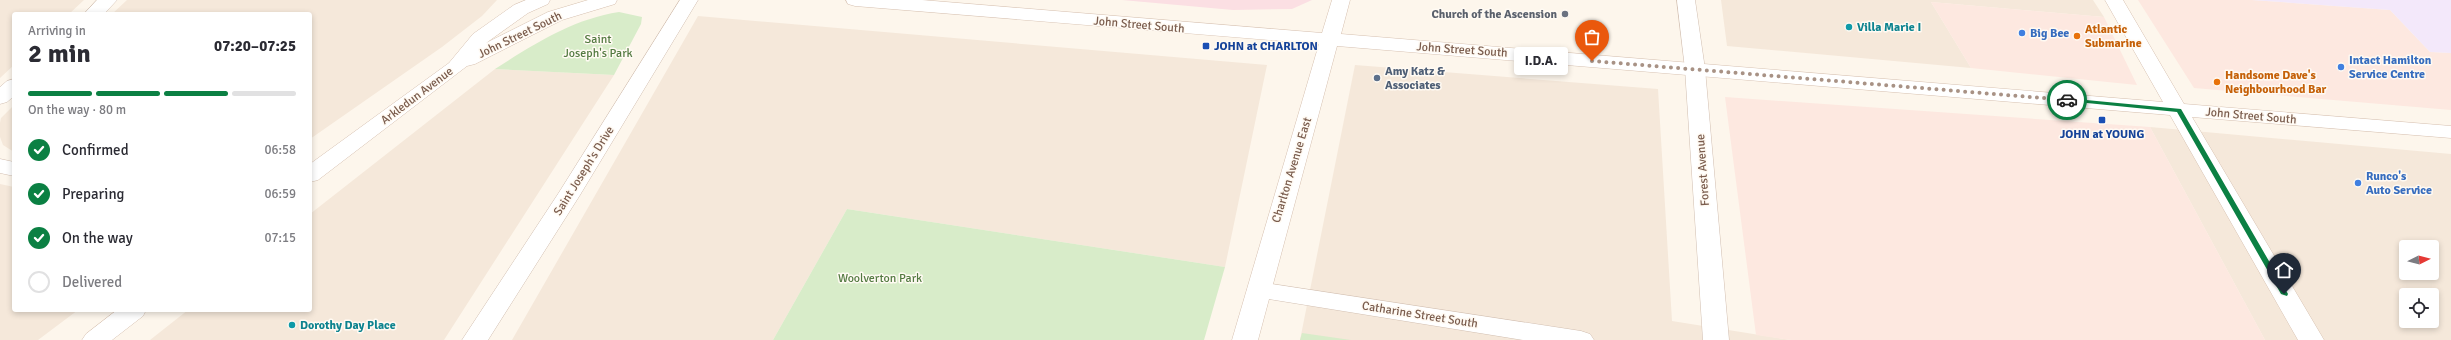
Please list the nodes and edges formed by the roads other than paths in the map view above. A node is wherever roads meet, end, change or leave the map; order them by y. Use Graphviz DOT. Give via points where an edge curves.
graph roads {
  1 [pos="108,0"];
  2 [pos="541,0"];
  3 [pos="608,0"];
  4 [pos="689,0"];
  5 [pos="855,0"];
  6 [pos="1341,0"];
  7 [pos="1686,0"];
  8 [pos="2114,0"];
  9 [pos="527,5"];
  10 [pos="95,12"];
  11 [pos="1330,40"];
  12 [pos="456,67"];
  13 [pos="1695,69"];
  14 [pos="12,87"];
  15 [pos="0,98"];
  16 [pos="2179,110"];
  17 [pos="2451,132"];
  18 [pos="0,166"];
  19 [pos="12,168"];
  20 [pos="312,174"];
  21 [pos="1259,290"];
  22 [pos="131,312"];
  23 [pos="95,340"];
  24 [pos="475,340"];
  25 [pos="1245,340"];
  26 [pos="1581,340"];
  27 [pos="1716,340"];
  28 [pos="2311,340"];
  1 -- 10 [label="main road"];
  2 -- 9 [label="main road, Arkledun Avenue"];
  3 -- 12 [label="main road, John Street South" via="555,16"];
  4 -- 24 [label="main road, Saint Joseph's Drive" via="573,189"];
  5 -- 11 [label="main road, John Street South"];
  6 -- 11 [label="main road, Charlton Avenue East"];
  7 -- 13 [label="main road, Forest Avenue"];
  8 -- 16 [label="main road"];
  9 -- 12 [label="main road, Arkledun Avenue" via="480,38"];
  11 -- 13 [label="main road, John Street South"];
  11 -- 21 [label="main road, Charlton Avenue East"];
  12 -- 20 [label="main road, Arkledun Avenue"];
  13 -- 16 [label="main road, John Street South"];
  13 -- 27 [label="main road, Forest Avenue"];
  14 -- 15 [label="main road"];
  16 -- 17 [label="main road, John Street South"];
  16 -- 28 [label="main road"];
  18 -- 19 [label="main road"];
  21 -- 25 [label="main road, Charlton Avenue East"];
  21 -- 26 [label="main road, Catharine Street South"];
  22 -- 23 [label="main road"];
}
